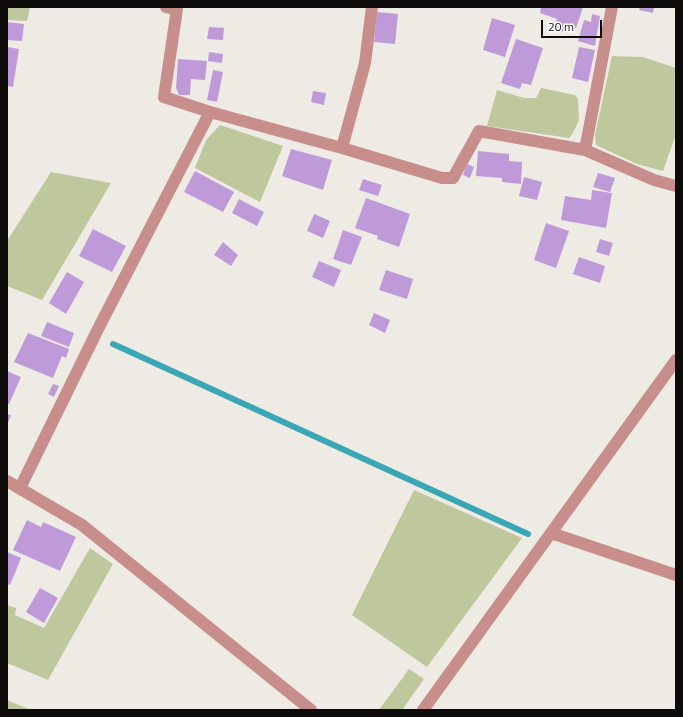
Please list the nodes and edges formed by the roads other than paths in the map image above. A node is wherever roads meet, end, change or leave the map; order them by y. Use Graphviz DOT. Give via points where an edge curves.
graph roads {
  1 [pos="372,7"];
  2 [pos="612,7"];
  3 [pos="173,8"];
  4 [pos="210,112"];
  5 [pos="342,148"];
  6 [pos="585,150"];
  7 [pos="676,186"];
  8 [pos="676,360"];
  9 [pos="7,481"];
  10 [pos="20,488"];
  11 [pos="551,533"];
  12 [pos="676,575"];
  13 [pos="311,710"];
  14 [pos="423,710"];
  1 -- 5 [label="street" via="365,63"];
  2 -- 6 [label="street"];
  3 -- 4 [label="street" via="164,97"];
  4 -- 5 [label="street"];
  4 -- 10 [label="street"];
  5 -- 6 [label="street" via="442,178 453,178 478,131"];
  6 -- 7 [label="street" via="654,180"];
  8 -- 11 [label="street"];
  9 -- 10 [label="street"];
  10 -- 13 [label="street" via="82,525"];
  11 -- 12 [label="street"];
  11 -- 14 [label="street"];
}
